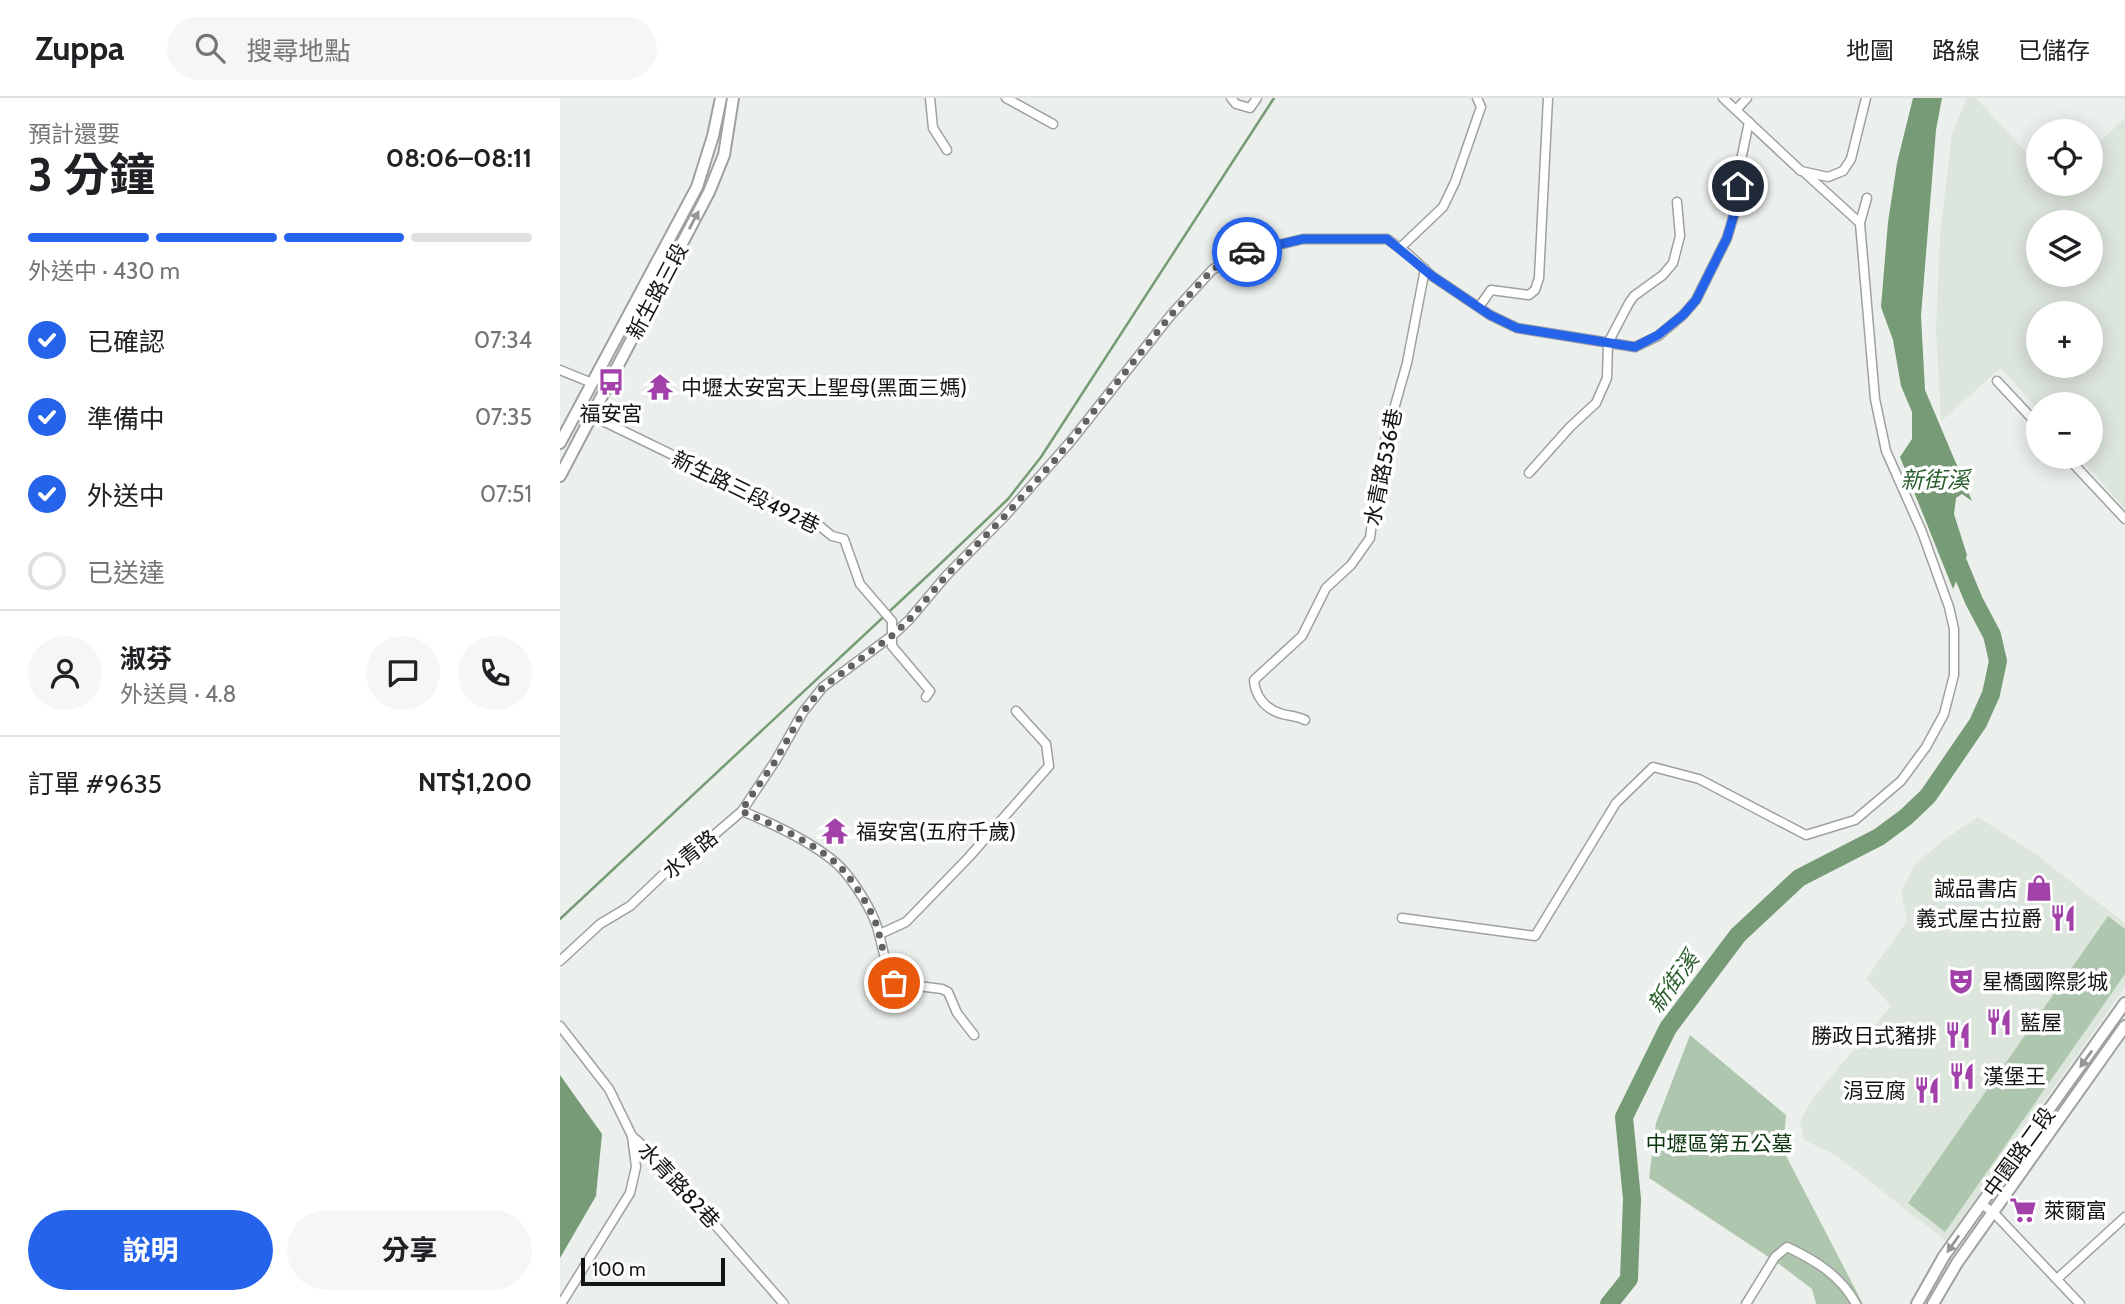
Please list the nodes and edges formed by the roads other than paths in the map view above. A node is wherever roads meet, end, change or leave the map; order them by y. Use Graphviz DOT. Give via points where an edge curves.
graph roads {
  1 [pos="721,98"];
  2 [pos="733,98"];
  3 [pos="930,98"];
  4 [pos="1006,98"];
  5 [pos="1231,98"];
  6 [pos="1257,98"];
  7 [pos="1477,98"];
  8 [pos="1548,98"];
  9 [pos="1723,98"];
  10 [pos="1747,98"];
  11 [pos="1866,98"];
  12 [pos="1736,110"];
  13 [pos="1749,122"];
  14 [pos="1053,124"];
  15 [pos="947,150"];
  16 [pos="1803,171"];
  17 [pos="1867,198"];
  18 [pos="1677,202"];
  19 [pos="1860,223"];
  20 [pos="1399,248"];
  21 [pos="1425,269"];
  22 [pos="1479,307"];
  23 [pos="1608,343"];
  24 [pos="560,370"];
  25 [pos="1997,381"];
  26 [pos="592,383"];
  27 [pos="578,409"];
  28 [pos="2026,412"];
  29 [pos="591,416"];
  30 [pos="560,443"];
  31 [pos="2078,469"];
  32 [pos="1529,473"];
  33 [pos="560,476"];
  34 [pos="2125,519"];
  35 [pos="893,635"];
  36 [pos="926,697"];
  37 [pos="1016,711"];
  38 [pos="1305,720"];
  39 [pos="741,811"];
  40 [pos="1402,918"];
  41 [pos="880,934"];
  42 [pos="560,961"];
  43 [pos="2125,1003"];
  44 [pos="560,1026"];
  45 [pos="2125,1026"];
  46 [pos="974,1035"];
  47 [pos="632,1136"];
  48 [pos="1981,1204"];
  49 [pos="1993,1212"];
  50 [pos="2125,1217"];
  51 [pos="2057,1279"];
  52 [pos="561,1304"];
  53 [pos="784,1304"];
  54 [pos="1746,1304"];
  55 [pos="1856,1304"];
  56 [pos="1917,1304"];
  57 [pos="1933,1304"];
  58 [pos="2080,1304"];
  1 -- 26 [label="main road, 新生路三段" via="697,187"];
  29 -- 2 [label="main road, 新生路三段, one-way" via="709,191 724,155"];
  3 -- 15 [label="street" via="933,128"];
  4 -- 14 [label="street"];
  5 -- 6 [label="street" via="1250,108"];
  7 -- 20 [label="street" via="1481,107 1443,207"];
  8 -- 22 [label="street" via="1539,278 1528,295 1491,290"];
  9 -- 12 [label="street"];
  10 -- 12 [label="street"];
  11 -- 16 [label="street" via="1843,171 1828,177"];
  12 -- 13 [label="street"];
  13 -- 16 [label="street"];
  13 -- 23 [label="street, 水青路" via="1727,238 1696,300 1658,335 1635,347"];
  16 -- 19 [label="street"];
  17 -- 19 [label="street"];
  18 -- 23 [label="street" via="1680,236 1673,263 1634,296"];
  19 -- 40 [label="street" via="1875,399 1886,451 1922,532 1954,629 1954,675 1944,714 1926,747 1901,781 1855,820 1806,835 1699,779 1653,767 1616,803 1535,936"];
  20 -- 21 [label="street, 水青路"];
  20 -- 35 [label="street, 水青路" via="1387,239 1303,239 1236,256 1212,270 1013,508"];
  21 -- 22 [label="street, 水青路"];
  21 -- 38 [label="street, 水青路536巷" via="1407,363 1381,455 1381,491 1370,538 1351,565 1326,588 1302,636 1254,680 1255,691 1269,708"];
  22 -- 23 [label="street, 水青路" via="1517,328"];
  23 -- 32 [label="street" via="1607,378 1597,403"];
  24 -- 26 [label="street"];
  25 -- 28 [label="street"];
  26 -- 27 [label="main road, 新生路三段"];
  27 -- 29 [label="street, 新生路三段492巷"];
  27 -- 30 [label="main road, 新生路三段"];
  29 -- 33 [label="main road, 新生路三段"];
  29 -- 35 [label="street, 新生路三段492巷" via="844,539 860,584 892,621"];
  31 -- 34 [label="street"];
  35 -- 36 [label="street" via="892,646 930,691"];
  35 -- 39 [label="street, 水青路" via="823,687"];
  37 -- 41 [label="street" via="1046,744 1049,766 906,922"];
  39 -- 41 [label="street" via="837,864 870,909"];
  39 -- 42 [label="street, 水青路"];
  41 -- 46 [label="street" via="886,969 894,983 948,992"];
  43 -- 48 [label="main road, 中園路二段, one-way"];
  44 -- 47 [label="street, 水青路82巷" via="609,1089"];
  45 -- 49 [label="main road, 中園路二段"];
  47 -- 52 [label="street" via="636,1167 630,1193"];
  47 -- 53 [label="street, 水青路82巷" via="665,1167"];
  48 -- 49 [label="street"];
  48 -- 56 [label="main road, 中園路二段, one-way"];
  49 -- 51 [label="street"];
  49 -- 57 [label="main road, 中園路二段"];
  50 -- 51 [label="street"];
  51 -- 58 [label="street"];
  54 -- 55 [label="street" via="1775,1257 1787,1247 1824,1267"];
}
